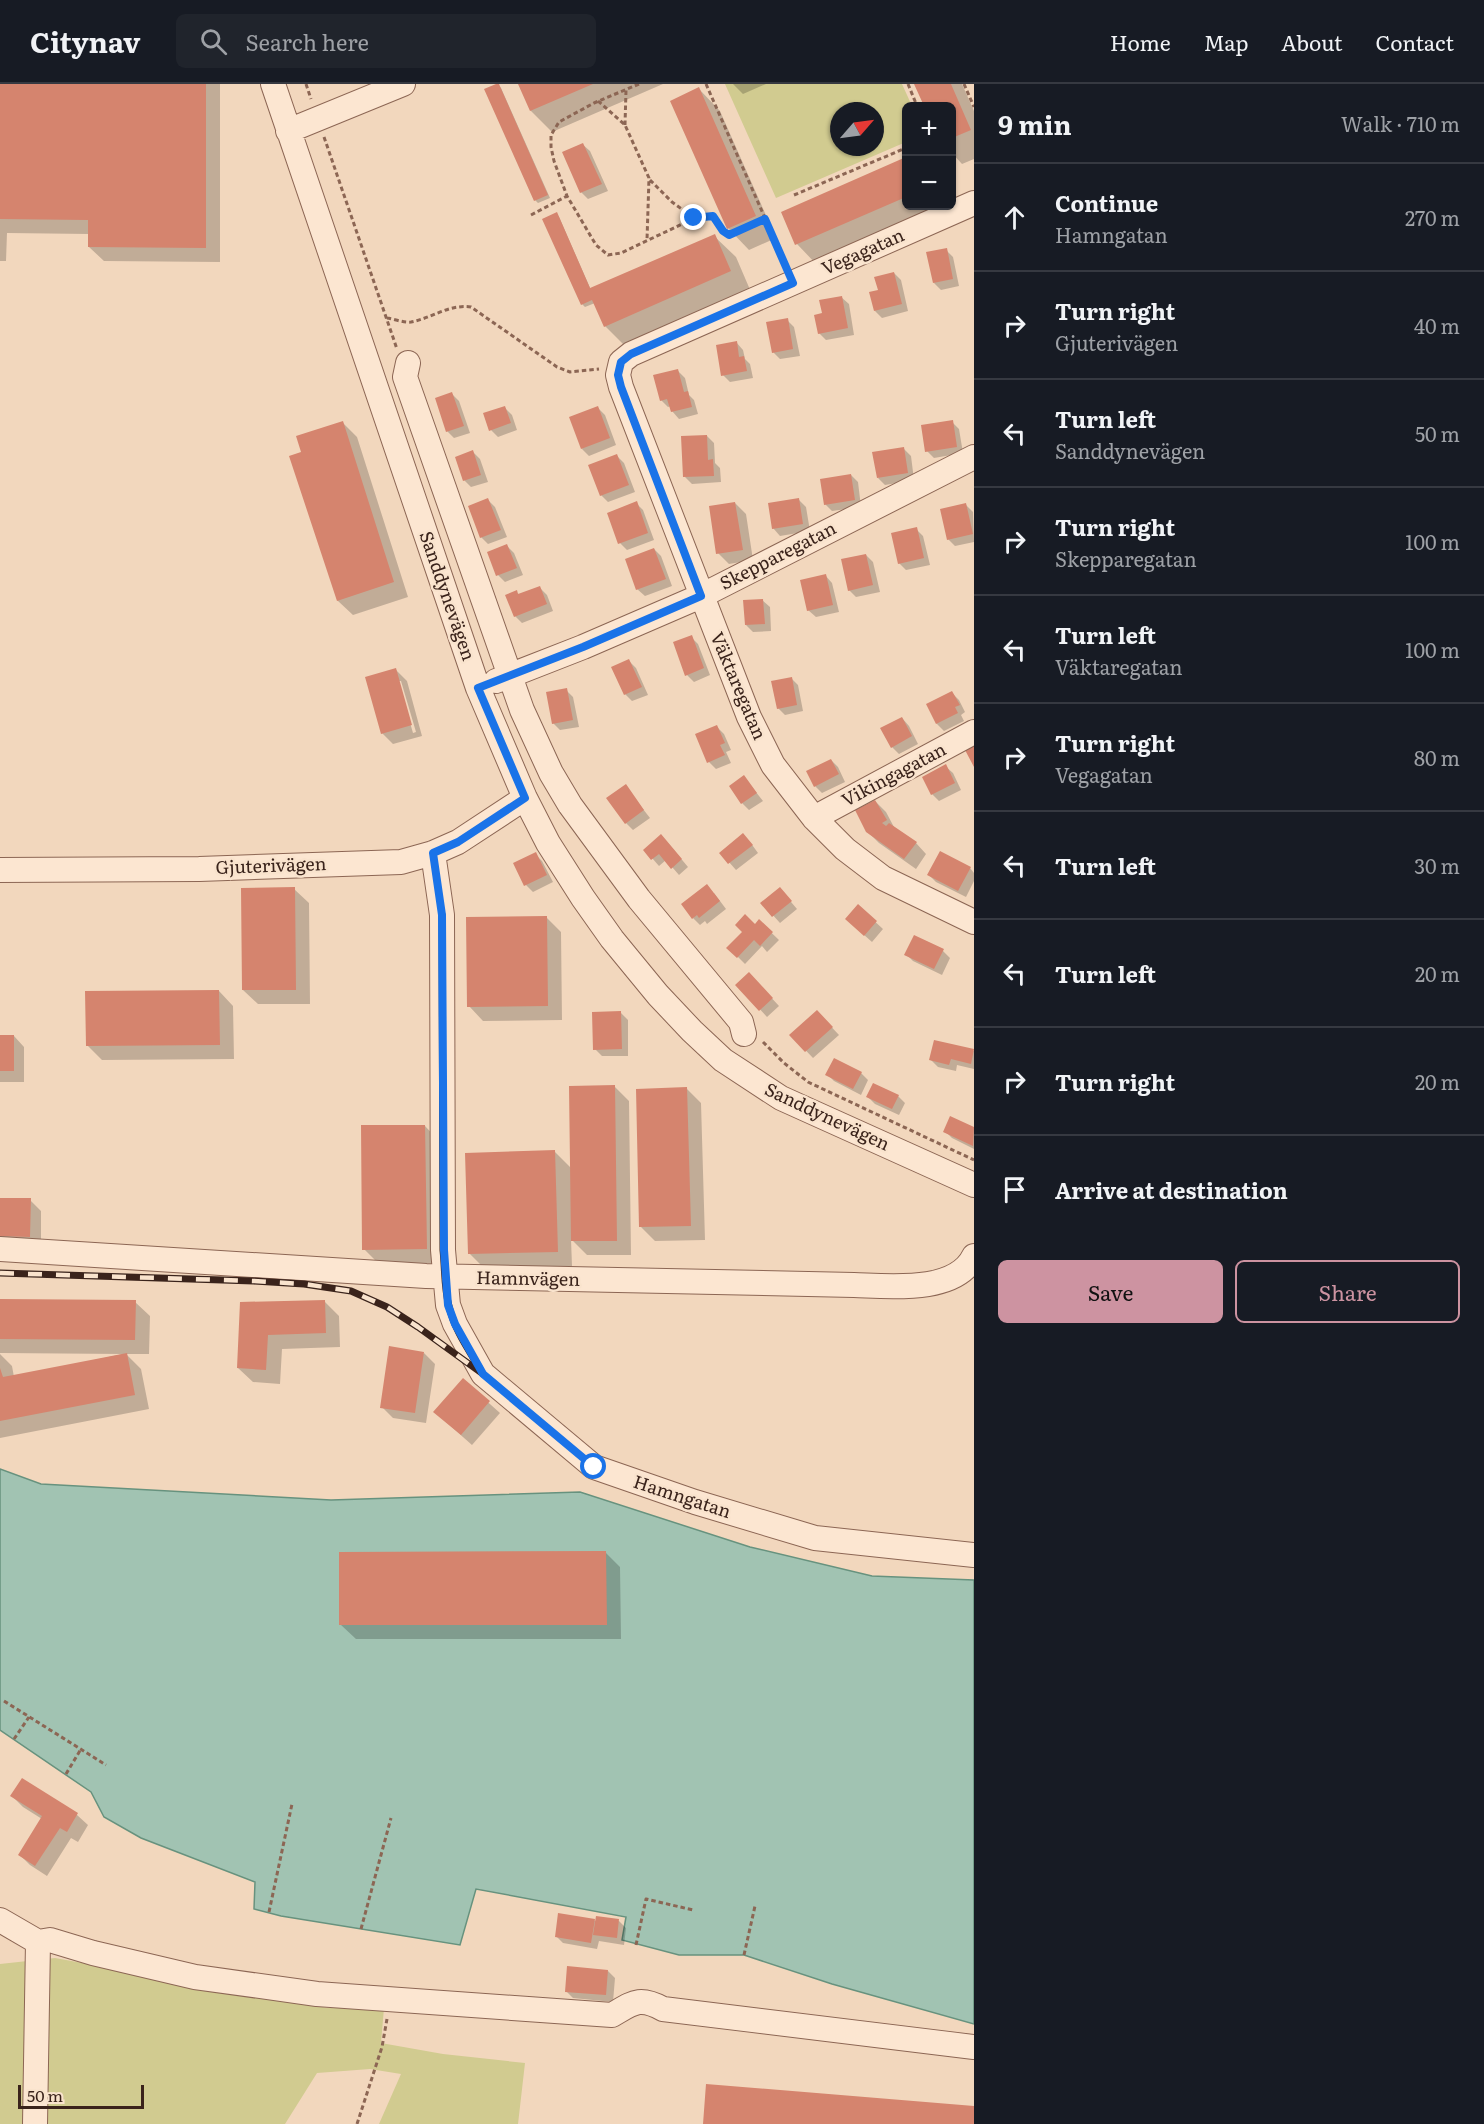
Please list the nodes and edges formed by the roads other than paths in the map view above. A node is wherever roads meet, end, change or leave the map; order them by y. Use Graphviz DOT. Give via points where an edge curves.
graph roads {
  1 [pos="273,84"];
  2 [pos="403,84"];
  3 [pos="359,93"];
  4 [pos="288,131"];
  5 [pos="974,203"];
  6 [pos="408,363"];
  7 [pos="620,365"];
  8 [pos="974,457"];
  9 [pos="701,596"];
  10 [pos="511,675"];
  11 [pos="478,688"];
  12 [pos="974,732"];
  13 [pos="525,798"];
  14 [pos="814,818"];
  15 [pos="433,853"];
  16 [pos="0,870"];
  17 [pos="974,922"];
  18 [pos="744,1034"];
  19 [pos="974,1185"];
  20 [pos="0,1249"];
  21 [pos="974,1256"];
  22 [pos="446,1277"];
  23 [pos="974,1555"];
  24 [pos="0,1920"];
  25 [pos="38,1942"];
  26 [pos="974,2047"];
  27 [pos="35,2124"];
  1 -- 4 [label="street, Sanddynevägen"];
  2 -- 3 [label="street"];
  3 -- 4 [label="street" via="318,120"];
  4 -- 11 [label="street, Sanddynevägen"];
  5 -- 7 [label="street, Vegagatan" via="631,354"];
  6 -- 10 [label="street, Sanddynevägen" via="405,378"];
  7 -- 9 [label="street, Väktaregatan" via="621,387"];
  8 -- 9 [label="street, Skepparegatan"];
  9 -- 10 [label="street, Skepparegatan"];
  9 -- 14 [label="street, Väktaregatan" via="749,717 773,765"];
  10 -- 11 [label="street, Skepparegatan"];
  10 -- 18 [label="street, Sanddynevägen" via="536,742 570,805 639,899 741,1022"];
  11 -- 13 [label="street, Sanddynevägen"];
  12 -- 14 [label="street, Vikingagatan"];
  13 -- 15 [label="street, Gjuterivägen" via="458,842"];
  13 -- 19 [label="street, Sanddynevägen" via="548,843 612,939 723,1060 781,1098"];
  14 -- 17 [label="street, Väktaregatan" via="845,849 883,878"];
  15 -- 16 [label="street, Gjuterivägen" via="401,862"];
  15 -- 22 [label="street, Hamngatan" via="442,915"];
  20 -- 22 [label="street, Hamnvägen"];
  21 -- 22 [label="street, Hamnvägen" via="957,1274 938,1283 917,1286"];
  22 -- 23 [label="street, Hamngatan" via="448,1305 455,1324 483,1374 594,1467 815,1538"];
  24 -- 25 [label="street"];
  25 -- 26 [label="street" via="50,1940 195,1977 317,1994 612,2015 635,2002 650,2001 663,2009"];
  25 -- 27 [label="street"];
}
